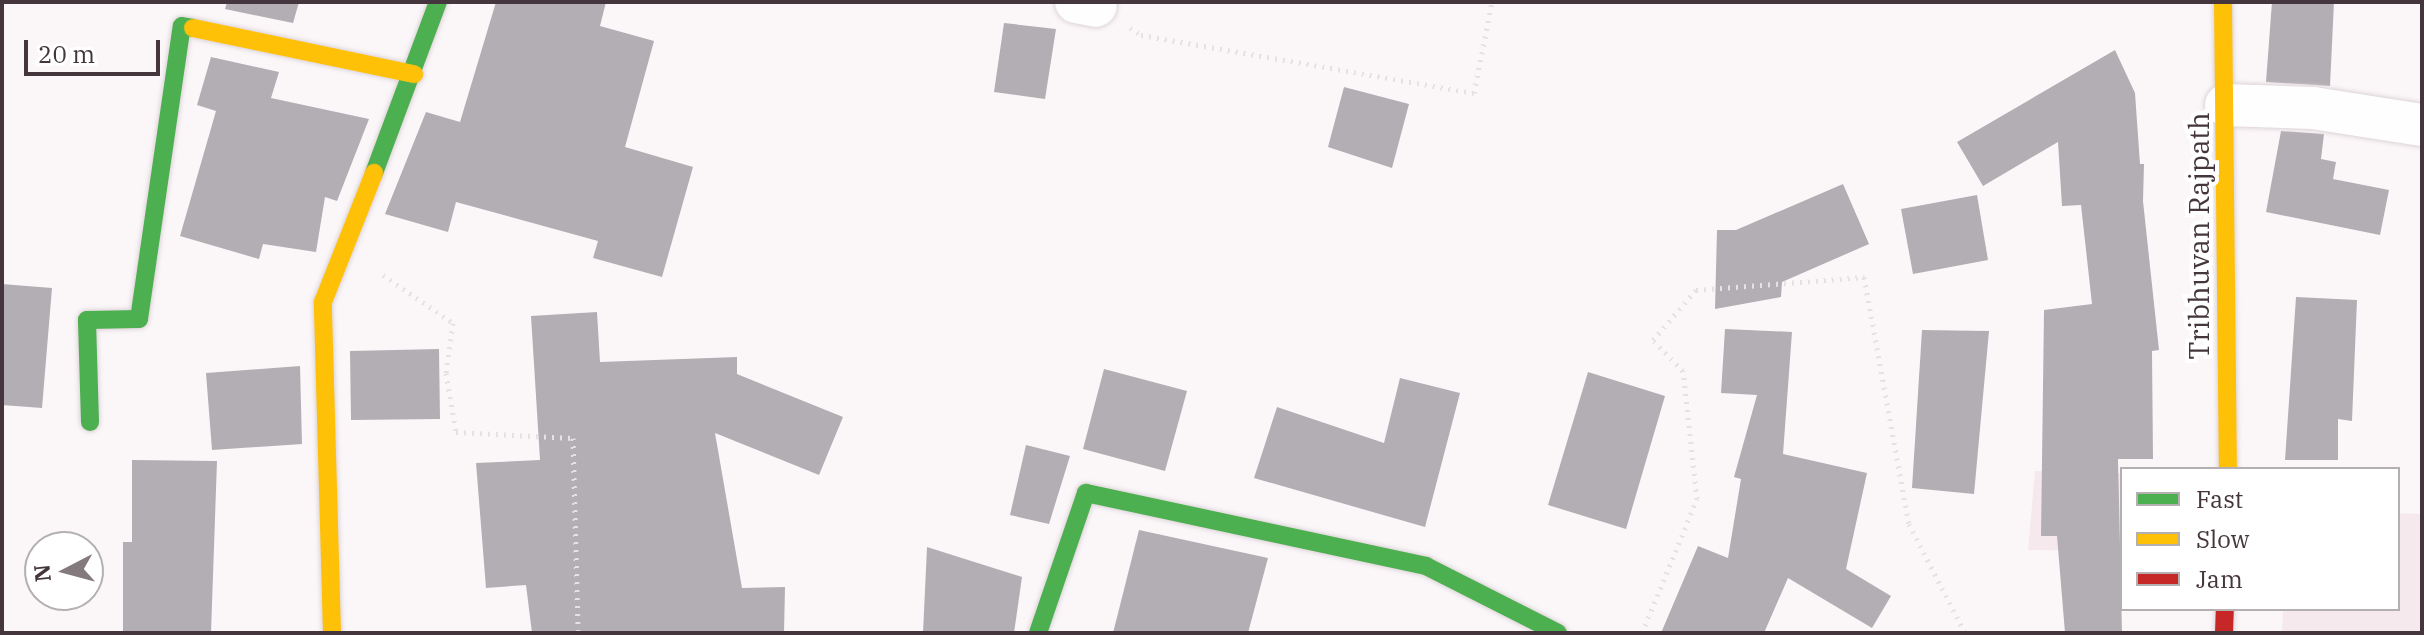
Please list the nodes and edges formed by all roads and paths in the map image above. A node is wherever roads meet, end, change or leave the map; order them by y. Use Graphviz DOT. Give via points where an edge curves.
graph roads {
  1 [pos="438,2"];
  2 [pos="1492,2"];
  3 [pos="2223,2"];
  4 [pos="1086,4"];
  5 [pos="414,74"];
  6 [pos="2226,105"];
  7 [pos="2422,125"];
  8 [pos="344,248"];
  9 [pos="90,422"];
  10 [pos="2228,467"];
  11 [pos="2225,611"];
  12 [pos="332,633"];
  13 [pos="578,633"];
  14 [pos="1038,633"];
  15 [pos="1558,633"];
  16 [pos="1642,633"];
  17 [pos="1965,633"];
  18 [pos="2224,633"];
  1 -- 5 [label="main road"];
  2 -- 4 [label="path" via="1474,93 1141,35"];
  3 -- 6 [label="main road, Tribhuvan Rajpath"];
  5 -- 8 [label="main road"];
  5 -- 9 [label="main road" via="182,26 139,319 87,320"];
  6 -- 7 [label="street" via="2313,108"];
  6 -- 10 [label="main road, Tribhuvan Rajpath"];
  8 -- 12 [label="main road" via="323,302"];
  8 -- 13 [label="path" via="453,323 446,373 456,432 573,438"];
  11 -- 18 [label="main road"];
  14 -- 15 [label="main road" via="1086,493 1426,566"];
  16 -- 17 [label="path" via="1697,499 1683,371 1653,340 1696,290 1864,277 1909,524"];
}
